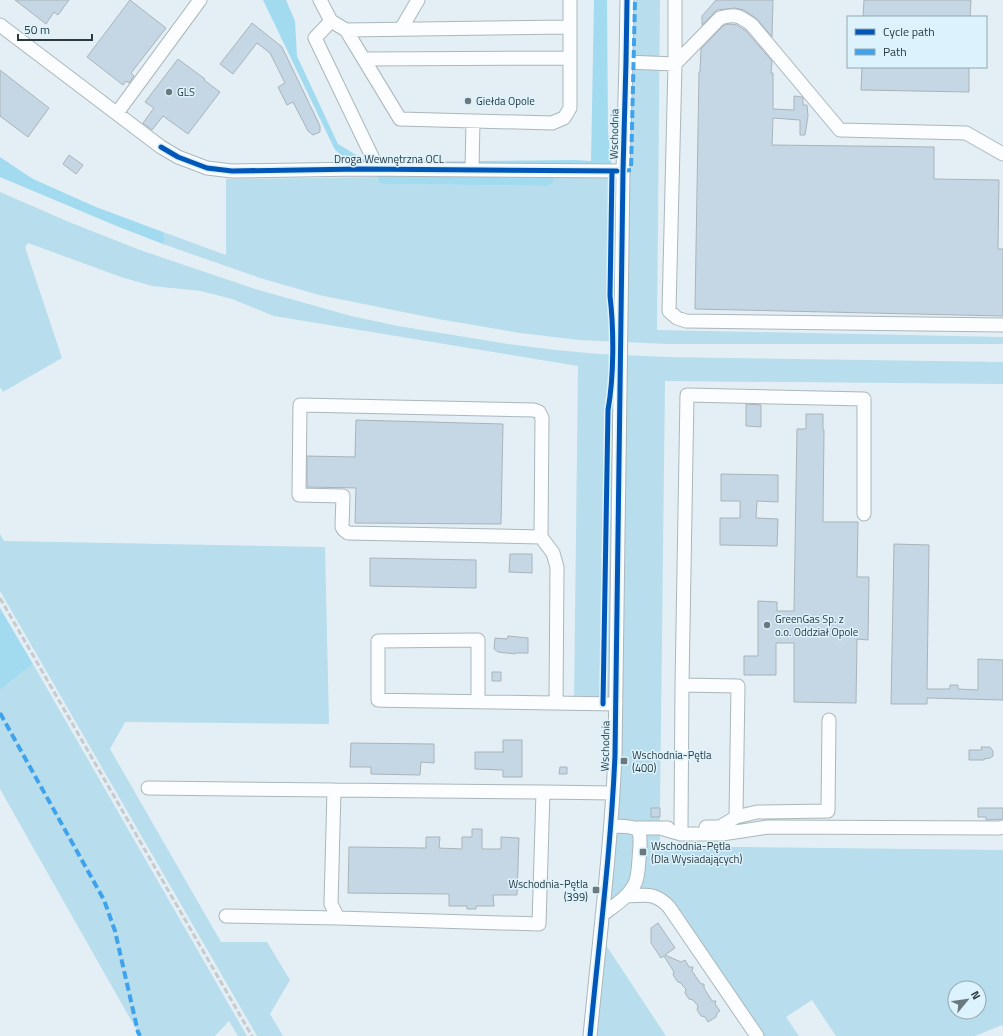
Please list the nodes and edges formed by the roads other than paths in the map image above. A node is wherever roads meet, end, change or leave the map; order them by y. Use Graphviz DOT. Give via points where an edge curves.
graph roads {
  1 [pos="200,0"];
  2 [pos="320,0"];
  3 [pos="418,0"];
  4 [pos="570,0"];
  5 [pos="626,0"];
  6 [pos="675,0"];
  7 [pos="331,21"];
  8 [pos="0,25"];
  9 [pos="570,27"];
  10 [pos="401,29"];
  11 [pos="346,30"];
  12 [pos="570,58"];
  13 [pos="364,59"];
  14 [pos="626,62"];
  15 [pos="676,64"];
  16 [pos="117,114"];
  17 [pos="473,121"];
  18 [pos="1003,154"];
  19 [pos="378,169"];
  20 [pos="472,170"];
  21 [pos="623,171"];
  22 [pos="1003,325"];
  23 [pos="864,514"];
  24 [pos="541,537"];
  25 [pos="682,685"];
  26 [pos="478,702"];
  27 [pos="556,703"];
  28 [pos="616,704"];
  29 [pos="829,720"];
  30 [pos="148,788"];
  31 [pos="334,790"];
  32 [pos="543,792"];
  33 [pos="613,793"];
  34 [pos="736,818"];
  35 [pos="611,826"];
  36 [pos="681,827"];
  37 [pos="1003,827"];
  38 [pos="634,828"];
  39 [pos="660,828"];
  40 [pos="626,896"];
  41 [pos="602,915"];
  42 [pos="226,916"];
  43 [pos="338,918"];
  44 [pos="590,1036"];
  45 [pos="758,1036"];
  1 -- 16 [label="street"];
  2 -- 7 [label="street"];
  3 -- 10 [label="street"];
  4 -- 9 [label="street"];
  5 -- 14 [label="street, Wschodnia"];
  6 -- 15 [label="street"];
  7 -- 11 [label="street"];
  7 -- 19 [label="street" via="315,38"];
  8 -- 16 [label="street, Droga Wewnętrzna OCL"];
  9 -- 10 [label="street"];
  9 -- 12 [label="street"];
  10 -- 11 [label="street"];
  11 -- 13 [label="street"];
  12 -- 13 [label="street"];
  12 -- 17 [label="street" via="570,108 564,118 552,123"];
  13 -- 17 [label="street" via="400,119"];
  14 -- 15 [label="street"];
  14 -- 21 [label="street, Wschodnia"];
  15 -- 18 [label="street" via="720,18 729,15 742,17 752,25 840,130 966,134"];
  15 -- 22 [label="street" via="669,311 677,318 686,321"];
  16 -- 19 [label="street, Droga Wewnętrzna OCL" via="161,147 178,157 207,168 232,171"];
  17 -- 20 [label="street"];
  19 -- 20 [label="street, Droga Wewnętrzna OCL"];
  20 -- 21 [label="street, Droga Wewnętrzna OCL"];
  21 -- 28 [label="street, Wschodnia"];
  23 -- 25 [label="street" via="864,399 687,395"];
  24 -- 24 [label="street" via="542,418 539,412 300,405 299,495 343,496 342,527 348,533"];
  24 -- 27 [label="street" via="553,553 557,567"];
  25 -- 34 [label="street" via="738,686"];
  25 -- 36 [label="street"];
  26 -- 26 [label="street" via="378,700 378,641 478,640"];
  26 -- 27 [label="street"];
  27 -- 28 [label="street"];
  28 -- 33 [label="street, Wschodnia"];
  29 -- 34 [label="street" via="828,811 757,812"];
  30 -- 31 [label="street"];
  31 -- 32 [label="street"];
  31 -- 43 [label="street" via="331,904"];
  32 -- 33 [label="street"];
  32 -- 43 [label="street" via="539,924"];
  33 -- 35 [label="street, Wschodnia"];
  34 -- 36 [label="street" via="720,827"];
  35 -- 38 [label="street"];
  35 -- 41 [label="street, Wschodnia"];
  36 -- 39 [label="street"];
  37 -- 39 [label="street" via="768,827 722,834 681,834"];
  38 -- 39 [label="street"];
  38 -- 40 [label="street" via="640,834 637,877"];
  40 -- 41 [label="street"];
  40 -- 45 [label="street" via="654,895 662,899"];
  41 -- 44 [label="street, Wschodnia"];
  42 -- 43 [label="street"];
}
